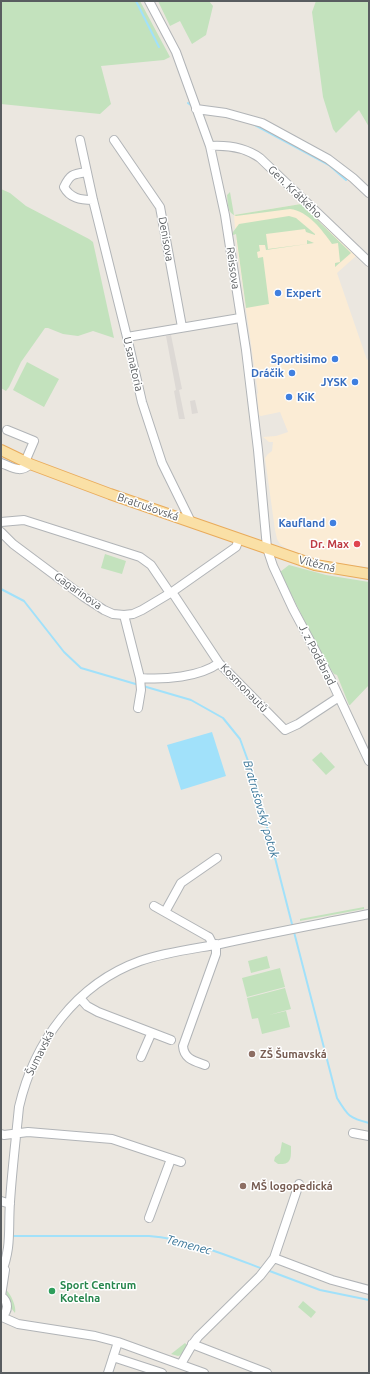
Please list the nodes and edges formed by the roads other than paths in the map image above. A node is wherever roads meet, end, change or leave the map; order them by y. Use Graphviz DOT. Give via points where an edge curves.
graph roads {
  1 [pos="149,1"];
  2 [pos="196,109"];
  3 [pos="80,140"];
  4 [pos="114,140"];
  5 [pos="210,146"];
  6 [pos="87,172"];
  7 [pos="369,193"];
  8 [pos="93,200"];
  9 [pos="369,262"];
  10 [pos="240,318"];
  11 [pos="182,327"];
  12 [pos="127,337"];
  13 [pos="7,430"];
  14 [pos="1,450"];
  15 [pos="1,463"];
  16 [pos="28,463"];
  17 [pos="1,522"];
  18 [pos="191,522"];
  19 [pos="1,532"];
  20 [pos="239,539"];
  21 [pos="267,548"];
  22 [pos="369,574"];
  23 [pos="171,592"];
  24 [pos="124,615"];
  25 [pos="219,663"];
  26 [pos="140,683"];
  27 [pos="339,698"];
  28 [pos="138,708"];
  29 [pos="369,761"];
  30 [pos="217,858"];
  31 [pos="154,906"];
  32 [pos="165,912"];
  33 [pos="369,914"];
  34 [pos="215,944"];
  35 [pos="80,998"];
  36 [pos="151,1034"];
  37 [pos="171,1040"];
  38 [pos="141,1057"];
  39 [pos="205,1065"];
  40 [pos="16,1133"];
  41 [pos="353,1133"];
  42 [pos="1,1134"];
  43 [pos="369,1136"];
  44 [pos="171,1159"];
  45 [pos="181,1162"];
  46 [pos="299,1184"];
  47 [pos="1,1201"];
  48 [pos="10,1204"];
  49 [pos="149,1218"];
  50 [pos="274,1258"];
  51 [pos="6,1263"];
  52 [pos="1,1274"];
  53 [pos="369,1290"];
  54 [pos="1,1296"];
  55 [pos="7,1309"];
  56 [pos="1,1317"];
  57 [pos="27,1324"];
  58 [pos="118,1342"];
  59 [pos="192,1344"];
  60 [pos="113,1357"];
  61 [pos="181,1364"];
  62 [pos="202,1372"];
  63 [pos="108,1373"];
  64 [pos="162,1373"];
  65 [pos="211,1373"];
  66 [pos="267,1373"];
  1 -- 2 [label="street, Reissova" via="176,52"];
  2 -- 5 [label="street, Reissova"];
  2 -- 7 [label="street" via="226,113 262,123 328,159"];
  3 -- 6 [label="street, U sanatoria"];
  4 -- 11 [label="street, Denisova" via="160,208"];
  5 -- 9 [label="street, Gen. Krátkého" via="221,145 250,152 260,158"];
  5 -- 10 [label="street, Reissova" via="225,215"];
  6 -- 8 [label="street, U sanatoria"];
  6 -- 8 [label="street" via="76,173 68,178 64,187 72,196"];
  8 -- 12 [label="street, U sanatoria"];
  10 -- 11 [label="street"];
  10 -- 21 [label="street, Reissova" via="258,450"];
  11 -- 12 [label="street"];
  12 -- 18 [label="street, U sanatoria" via="142,402 162,463"];
  13 -- 16 [label="street" via="34,441"];
  14 -- 16 [label="main road, Bratrušovská"];
  15 -- 16 [label="street" via="18,470 26,469"];
  16 -- 18 [label="main road, Bratrušovská"];
  17 -- 23 [label="street, Kosmonautů" via="24,520 140,557 151,565"];
  18 -- 20 [label="main road, Bratrušovská"];
  19 -- 24 [label="street, Gagarinova" via="13,544 84,597 109,612"];
  20 -- 21 [label="main road, Bratrušovská"];
  20 -- 23 [label="street" via="236,547"];
  21 -- 22 [label="main road, Vítězná" via="315,565"];
  21 -- 27 [label="street, J. z Poděbrad" via="293,609"];
  23 -- 24 [label="street" via="142,610"];
  23 -- 25 [label="street, Kosmonautů"];
  24 -- 26 [label="street"];
  25 -- 26 [label="street" via="205,671"];
  25 -- 27 [label="street, Kosmonautů" via="286,730"];
  26 -- 28 [label="street"];
  27 -- 29 [label="street, J. z Poděbrad"];
  30 -- 32 [label="street" via="183,881"];
  31 -- 32 [label="street"];
  32 -- 34 [label="street" via="209,937"];
  33 -- 34 [label="street, Šumavská"];
  34 -- 35 [label="street, Šumavská" via="141,961 102,980"];
  34 -- 39 [label="street" via="216,954 183,1046 188,1058"];
  35 -- 36 [label="street" via="87,1006 98,1012"];
  35 -- 40 [label="street, Šumavská" via="54,1026 38,1053 22,1094"];
  36 -- 37 [label="street"];
  36 -- 38 [label="street"];
  40 -- 42 [label="street"];
  40 -- 44 [label="street" via="112,1139"];
  40 -- 48 [label="street, Šumavská"];
  41 -- 43 [label="street"];
  44 -- 45 [label="street"];
  44 -- 49 [label="street"];
  46 -- 50 [label="street"];
  47 -- 48 [label="street"];
  48 -- 51 [label="street, Šumavská" via="10,1236"];
  50 -- 53 [label="street" via="332,1280"];
  50 -- 59 [label="street"];
  51 -- 52 [label="street, Šumavská"];
  51 -- 54 [label="street, Šumavská"];
  54 -- 55 [label="street" via="7,1302"];
  55 -- 56 [label="street"];
  55 -- 57 [label="street"];
  56 -- 57 [label="street" via="18,1324"];
  57 -- 58 [label="street"];
  58 -- 60 [label="street"];
  58 -- 61 [label="street"];
  59 -- 61 [label="street"];
  59 -- 66 [label="street"];
  60 -- 63 [label="street"];
  60 -- 64 [label="street"];
  61 -- 62 [label="street"];
  62 -- 65 [label="street"];
}
